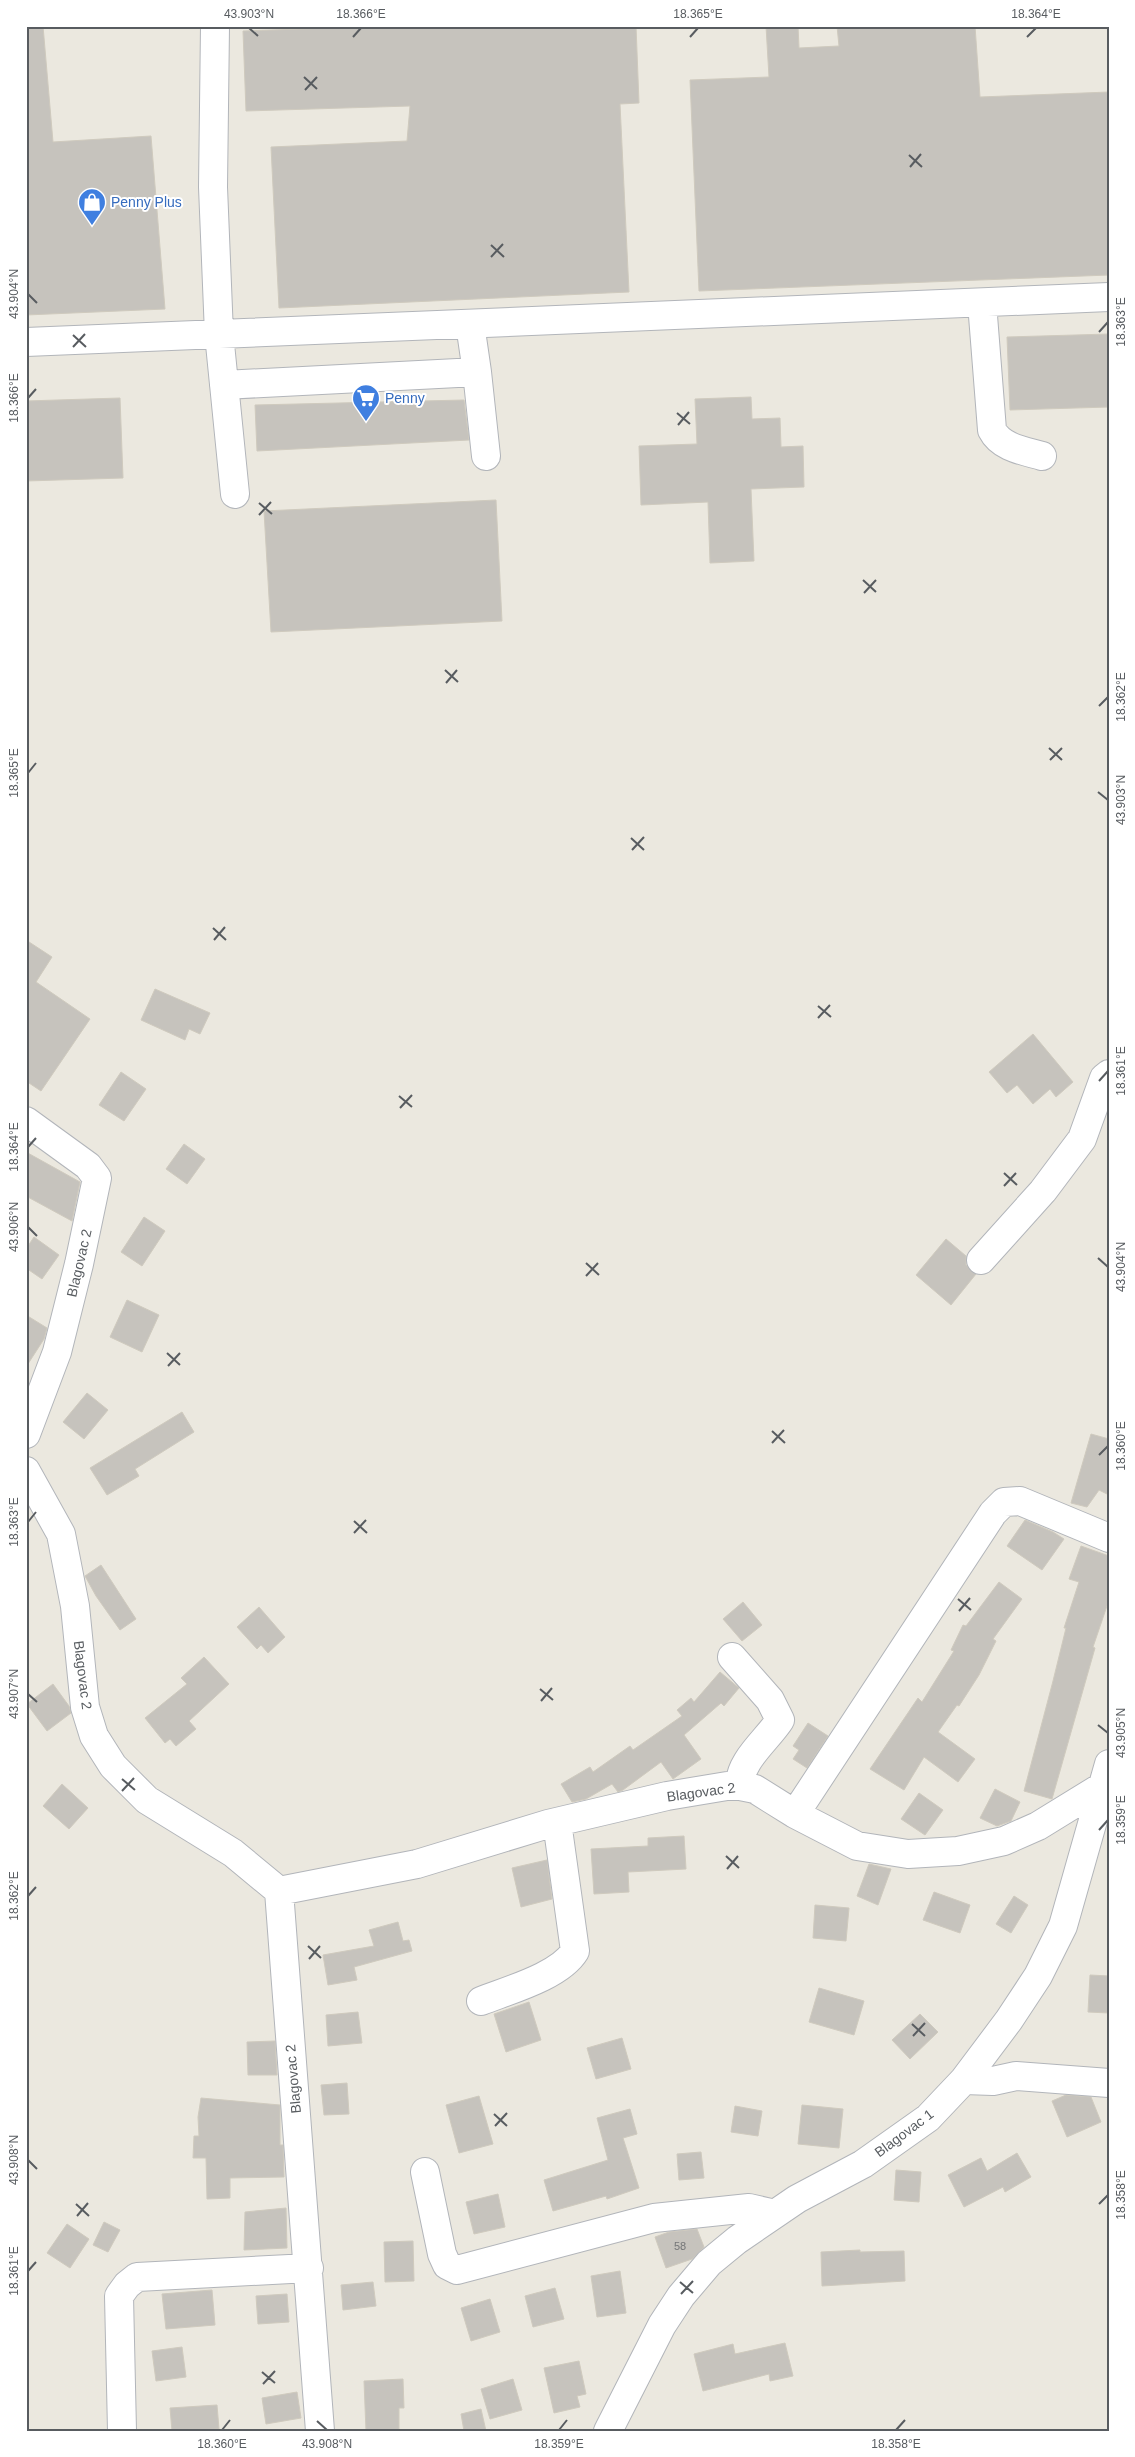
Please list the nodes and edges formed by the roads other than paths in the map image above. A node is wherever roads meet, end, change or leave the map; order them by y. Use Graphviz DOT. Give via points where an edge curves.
graph roads {
  1 [pos="215,26"];
  2 [pos="1109,297"];
  3 [pos="982,303"];
  4 [pos="470,324"];
  5 [pos="220,334"];
  6 [pos="26,342"];
  7 [pos="477,372"];
  8 [pos="224,385"];
  9 [pos="486,456"];
  10 [pos="1042,456"];
  11 [pos="235,494"];
  12 [pos="1109,1074"];
  13 [pos="26,1121"];
  14 [pos="981,1260"];
  15 [pos="33,1393"];
  16 [pos="26,1434"];
  17 [pos="26,1471"];
  18 [pos="1109,1538"];
  19 [pos="732,1658"];
  20 [pos="1106,1775"];
  21 [pos="740,1786"];
  22 [pos="795,1814"];
  23 [pos="557,1822"];
  24 [pos="278,1891"];
  25 [pos="481,2001"];
  26 [pos="964,2080"];
  27 [pos="1109,2083"];
  28 [pos="425,2172"];
  29 [pos="775,2214"];
  30 [pos="308,2268"];
  31 [pos="122,2431"];
  32 [pos="320,2431"];
  33 [pos="608,2431"];
  1 -- 5 [label="street" via="213,187"];
  2 -- 3 [label="street"];
  3 -- 4 [label="street"];
  3 -- 10 [label="street" via="992,430 1005,444"];
  4 -- 5 [label="street"];
  4 -- 7 [label="street"];
  5 -- 6 [label="street"];
  5 -- 8 [label="street"];
  7 -- 8 [label="street"];
  7 -- 9 [label="street"];
  8 -- 11 [label="street"];
  12 -- 14 [label="street" via="1104,1078 1082,1139 1043,1191"];
  13 -- 15 [label="street, Blagovac 2" via="88,1166 97,1178 57,1352"];
  15 -- 16 [label="street, Blagovac 2"];
  17 -- 24 [label="street, Blagovac 2" via="61,1534 75,1606 85,1707 94,1736 113,1766 147,1800 233,1853"];
  18 -- 22 [label="street" via="1020,1501 1004,1502 993,1513"];
  19 -- 21 [label="street" via="770,1700 780,1720 748,1762 739,1777"];
  20 -- 22 [label="street, Blagovac 2" via="1038,1826 1004,1841 958,1851 908,1854 857,1846"];
  20 -- 26 [label="street, Blagovac 1" via="1064,1926 1038,1976"];
  21 -- 22 [label="street, Blagovac 2" via="755,1790"];
  21 -- 23 [label="street, Blagovac 2" via="667,1796"];
  23 -- 24 [label="street, Blagovac 2" via="417,1864"];
  23 -- 25 [label="street" via="576,1951 569,1961 547,1974"];
  24 -- 30 [label="street, Blagovac 2"];
  26 -- 27 [label="street" via="994,2081 1016,2076"];
  26 -- 29 [label="street, Blagovac 1" via="912,2130 863,2164"];
  28 -- 29 [label="street" via="442,2254 447,2265 457,2270 654,2218 749,2208"];
  29 -- 33 [label="street, Blagovac 1" via="709,2263 681,2296 662,2325"];
  30 -- 31 [label="street" via="136,2277 119,2296"];
  30 -- 32 [label="street, Blagovac 2"];
}
